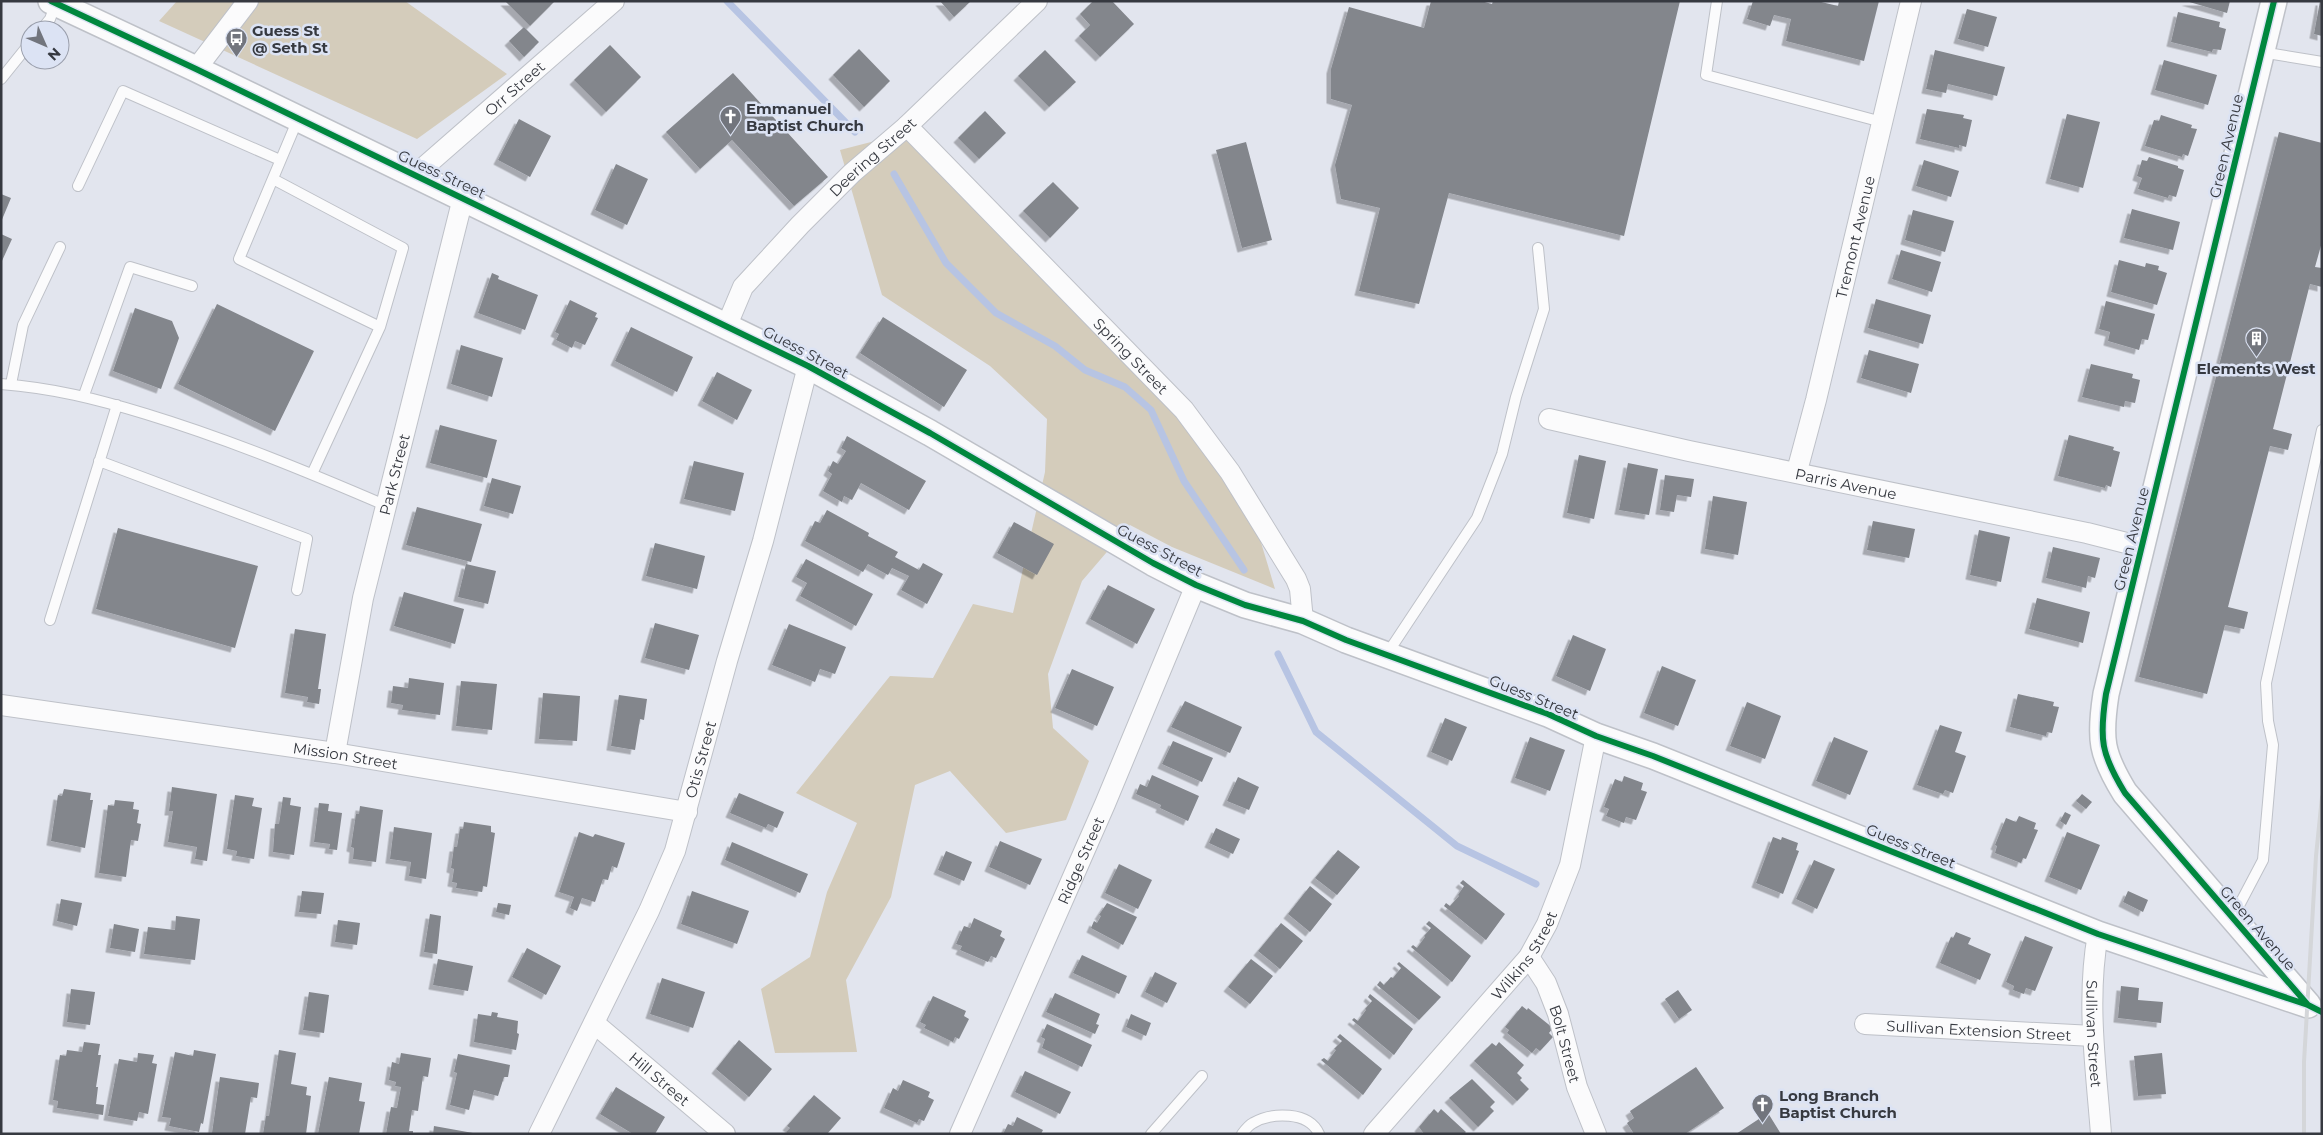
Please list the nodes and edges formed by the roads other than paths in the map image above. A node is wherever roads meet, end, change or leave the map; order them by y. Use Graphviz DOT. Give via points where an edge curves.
graph roads {
  1 [pos="248,1"];
  2 [pos="614,1"];
  3 [pos="1037,1"];
  4 [pos="1717,1"];
  5 [pos="1911,1"];
  6 [pos="2274,1"];
  7 [pos="54,2"];
  8 [pos="49,20"];
  9 [pos="2261,52"];
  10 [pos="20,56"];
  11 [pos="2322,62"];
  12 [pos="196,69"];
  13 [pos="1,80"];
  14 [pos="298,119"];
  15 [pos="1882,122"];
  16 [pos="907,126"];
  17 [pos="280,160"];
  18 [pos="415,175"];
  19 [pos="273,179"];
  20 [pos="78,186"];
  21 [pos="463,198"];
  22 [pos="60,247"];
  23 [pos="1538,248"];
  24 [pos="192,286"];
  25 [pos="727,325"];
  26 [pos="380,327"];
  27 [pos="808,366"];
  28 [pos="6,384"];
  29 [pos="84,395"];
  30 [pos="117,405"];
  31 [pos="1550,419"];
  32 [pos="2322,430"];
  33 [pos="99,461"];
  34 [pos="1796,471"];
  35 [pos="312,474"];
  36 [pos="387,506"];
  37 [pos="2142,547"];
  38 [pos="1196,585"];
  39 [pos="297,590"];
  40 [pos="50,620"];
  41 [pos="1303,621"];
  42 [pos="1386,655"];
  43 [pos="1,705"];
  44 [pos="1596,736"];
  45 [pos="335,753"];
  46 [pos="687,812"];
  47 [pos="2232,918"];
  48 [pos="2098,934"];
  49 [pos="1529,957"];
  50 [pos="2315,1009"];
  51 [pos="594,1023"];
  52 [pos="1865,1024"];
  53 [pos="2093,1036"];
  54 [pos="1202,1076"];
  55 [pos="540,1134"];
  56 [pos="725,1134"];
  57 [pos="960,1134"];
  58 [pos="1152,1134"];
  59 [pos="1242,1134"];
  60 [pos="1319,1134"];
  61 [pos="1374,1134"];
  62 [pos="1596,1134"];
  63 [pos="2101,1134"];
  1 -- 12 [label="street"];
  2 -- 18 [label="street, Orr Street"];
  3 -- 16 [label="street, Deering Street"];
  4 -- 15 [label="lane" via="1706,76"];
  5 -- 15 [label="street, Tremont Avenue"];
  6 -- 9 [label="street, Green Avenue"];
  7 -- 8 [label="lane"];
  7 -- 12 [label="street, Guess Street"];
  9 -- 11 [label="lane"];
  9 -- 37 [label="street, Green Avenue"];
  10 -- 13 [label="lane"];
  12 -- 14 [label="street, Guess Street"];
  14 -- 17 [label="lane"];
  14 -- 18 [label="street, Guess Street"];
  15 -- 34 [label="street, Tremont Avenue"];
  16 -- 25 [label="street, Deering Street" via="852,173 742,288"];
  16 -- 41 [label="street, Spring Street" via="1184,410 1230,472 1296,579"];
  17 -- 19 [label="lane"];
  17 -- 20 [label="lane" via="123,91"];
  18 -- 21 [label="street, Guess Street"];
  19 -- 26 [label="lane" via="403,248"];
  19 -- 26 [label="lane" via="239,259"];
  21 -- 25 [label="street, Guess Street"];
  21 -- 36 [label="street, Park Street"];
  22 -- 28 [label="lane" via="23,325"];
  23 -- 42 [label="lane" via="1544,309 1502,454 1477,518"];
  24 -- 29 [label="lane" via="130,267"];
  25 -- 27 [label="street, Guess Street"];
  26 -- 35 [label="lane"];
  27 -- 38 [label="street, Guess Street"];
  27 -- 46 [label="street, Otis Street"];
  28 -- 29 [label="lane"];
  29 -- 30 [label="lane"];
  30 -- 33 [label="lane"];
  30 -- 35 [label="lane" via="186,426"];
  31 -- 34 [label="street, Parris Avenue"];
  32 -- 47 [label="lane" via="2266,683 2268,721 2274,745 2262,860"];
  33 -- 39 [label="lane" via="307,538"];
  33 -- 40 [label="lane"];
  34 -- 37 [label="street, Parris Avenue"];
  35 -- 36 [label="lane"];
  36 -- 45 [label="street, Park Street" via="363,598"];
  37 -- 47 [label="street, Green Avenue" via="2106,694 2101,727 2104,751 2125,793"];
  38 -- 41 [label="street, Guess Street" via="1246,605"];
  38 -- 57 [label="street, Ridge Street" via="1105,804"];
  41 -- 42 [label="street, Guess Street"];
  42 -- 44 [label="street, Guess Street" via="1548,714"];
  43 -- 45 [label="street, Mission Street"];
  44 -- 48 [label="street, Guess Street" via="1654,756"];
  44 -- 49 [label="street, Wilkins Street" via="1570,865 1547,924"];
  45 -- 46 [label="street, Mission Street"];
  46 -- 51 [label="street, Otis Street" via="668,868"];
  47 -- 50 [label="street, Green Avenue"];
  48 -- 50 [label="street, Guess Street"];
  48 -- 53 [label="street, Sullivan Street" via="2092,970"];
  49 -- 61 [label="street, Wilkins Street"];
  49 -- 62 [label="street, Bolt Street" via="1546,983 1558,1014 1577,1087"];
  51 -- 55 [label="street, Otis Street"];
  51 -- 56 [label="street, Hill Street"];
  52 -- 53 [label="street, Sullivan Extension Street"];
  53 -- 63 [label="street, Sullivan Street"];
  54 -- 58 [label="lane"];
  59 -- 60 [label="lane" via="1252,1123 1272,1116 1289,1116 1306,1121"];
}
